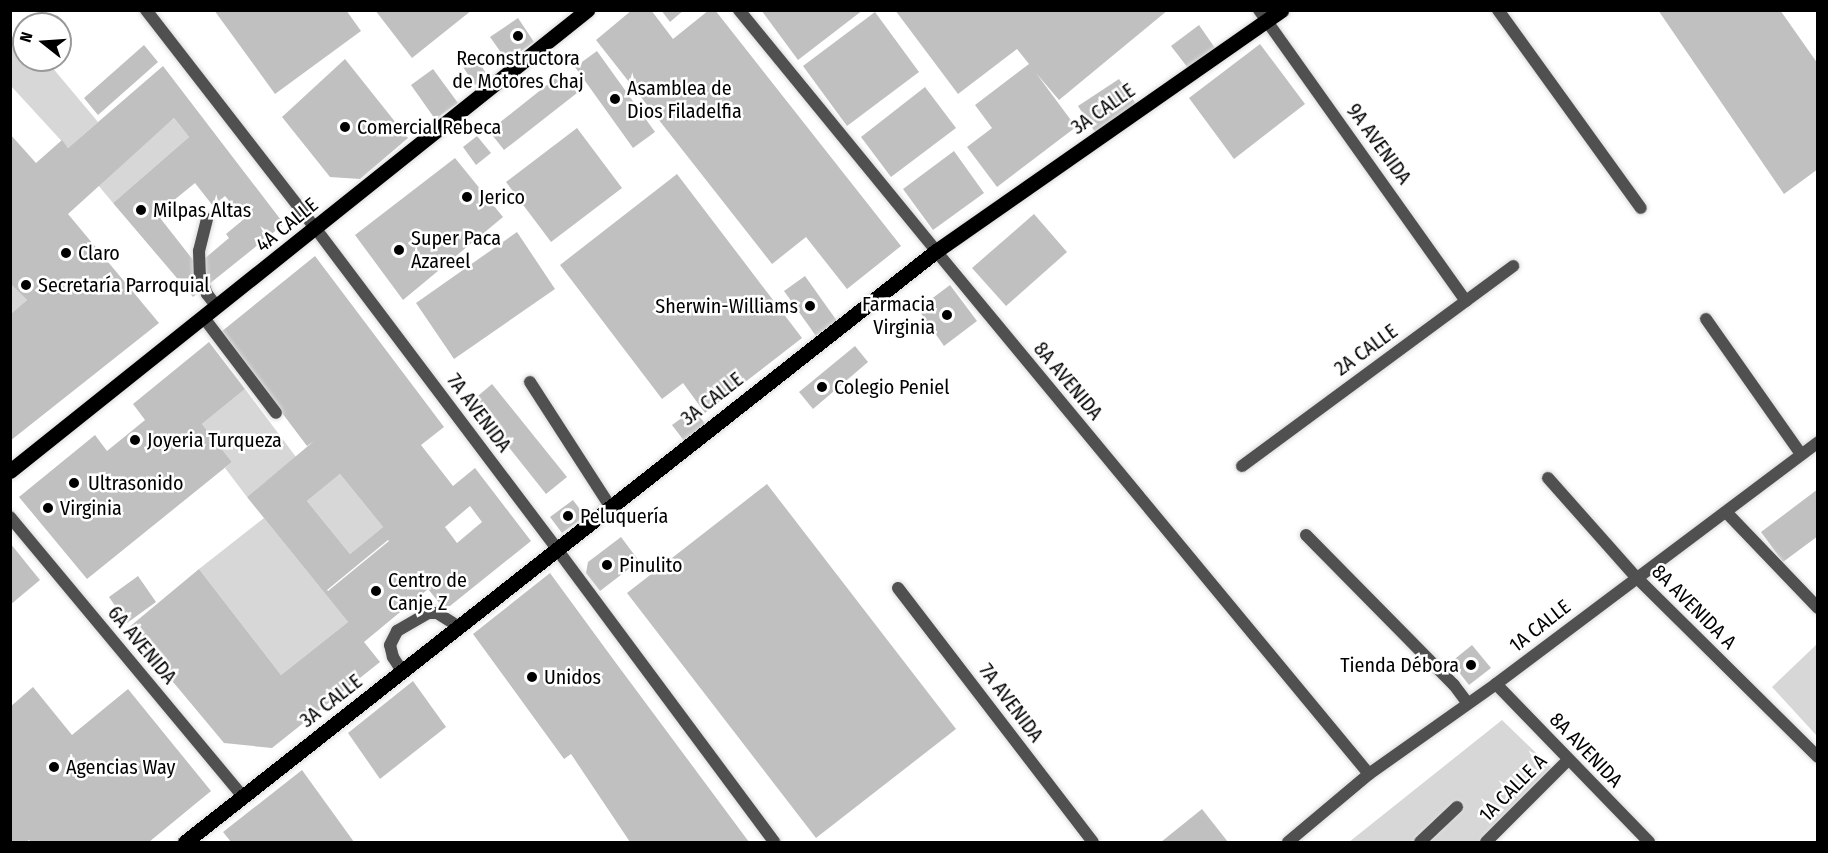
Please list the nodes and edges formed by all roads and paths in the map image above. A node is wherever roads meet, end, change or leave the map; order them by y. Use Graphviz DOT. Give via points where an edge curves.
graph roads {
  1 [pos="146,10"];
  2 [pos="587,10"];
  3 [pos="739,10"];
  4 [pos="1281,10"];
  5 [pos="1498,10"];
  6 [pos="1262,16"];
  7 [pos="1641,208"];
  8 [pos="207,219"];
  9 [pos="316,229"];
  10 [pos="936,251"];
  11 [pos="1513,266"];
  12 [pos="1466,301"];
  13 [pos="217,307"];
  14 [pos="204,318"];
  15 [pos="1706,319"];
  16 [pos="530,382"];
  17 [pos="276,412"];
  18 [pos="1818,442"];
  19 [pos="1801,454"];
  20 [pos="1242,466"];
  21 [pos="10,471"];
  22 [pos="1548,478"];
  23 [pos="610,506"];
  24 [pos="1726,512"];
  25 [pos="10,517"];
  26 [pos="1306,535"];
  27 [pos="556,548"];
  28 [pos="1636,577"];
  29 [pos="898,588"];
  30 [pos="1818,608"];
  31 [pos="458,626"];
  32 [pos="402,671"];
  33 [pos="1496,684"];
  34 [pos="1467,702"];
  35 [pos="1818,757"];
  36 [pos="1568,760"];
  37 [pos="1369,774"];
  38 [pos="243,797"];
  39 [pos="1457,807"];
  40 [pos="185,843"];
  41 [pos="774,843"];
  42 [pos="1093,843"];
  43 [pos="1288,843"];
  44 [pos="1420,843"];
  45 [pos="1486,843"];
  46 [pos="1649,843"];
  1 -- 9 [label="street, 7A AVENIDA"];
  2 -- 9 [label="main road, 4A CALLE"];
  3 -- 10 [label="street, 8A AVENIDA"];
  4 -- 6 [label="main road, 3A CALLE"];
  5 -- 7 [label="street"];
  6 -- 10 [label="main road, 3A CALLE"];
  6 -- 12 [label="street, 9A AVENIDA"];
  8 -- 13 [label="street" via="199,251 200,275"];
  9 -- 13 [label="main road, 4A CALLE"];
  9 -- 27 [label="street, 7A AVENIDA"];
  10 -- 23 [label="main road, 3A CALLE"];
  10 -- 37 [label="street, 8A AVENIDA"];
  11 -- 12 [label="street, 2A CALLE"];
  12 -- 20 [label="street, 2A CALLE"];
  13 -- 14 [label="main road, 4A CALLE"];
  14 -- 17 [label="street"];
  14 -- 21 [label="main road, 4A CALLE"];
  15 -- 19 [label="street"];
  16 -- 23 [label="street"];
  18 -- 19 [label="street, 1A CALLE"];
  19 -- 24 [label="street, 1A CALLE"];
  22 -- 28 [label="street, 8A AVENIDA A"];
  23 -- 27 [label="main road, 3A CALLE"];
  24 -- 28 [label="street, 1A CALLE"];
  24 -- 30 [label="street"];
  25 -- 38 [label="street, 6A AVENIDA"];
  26 -- 34 [label="street"];
  27 -- 31 [label="main road, 3A CALLE"];
  27 -- 41 [label="street, 7A AVENIDA"];
  28 -- 33 [label="street, 1A CALLE"];
  28 -- 35 [label="street, 8A AVENIDA A"];
  29 -- 42 [label="street, 7A AVENIDA"];
  31 -- 32 [label="main road, 3A CALLE"];
  31 -- 32 [label="street" via="437,613 428,613 397,631 390,645"];
  32 -- 38 [label="main road, 3A CALLE"];
  33 -- 34 [label="street, 1A CALLE"];
  33 -- 36 [label="street, 8A AVENIDA"];
  34 -- 37 [label="street, 1A CALLE"];
  36 -- 45 [label="street, 1A CALLE A"];
  36 -- 46 [label="street, 8A AVENIDA"];
  37 -- 43 [label="street, 1A CALLE"];
  38 -- 40 [label="main road, 3A CALLE"];
  39 -- 44 [label="street"];
}
